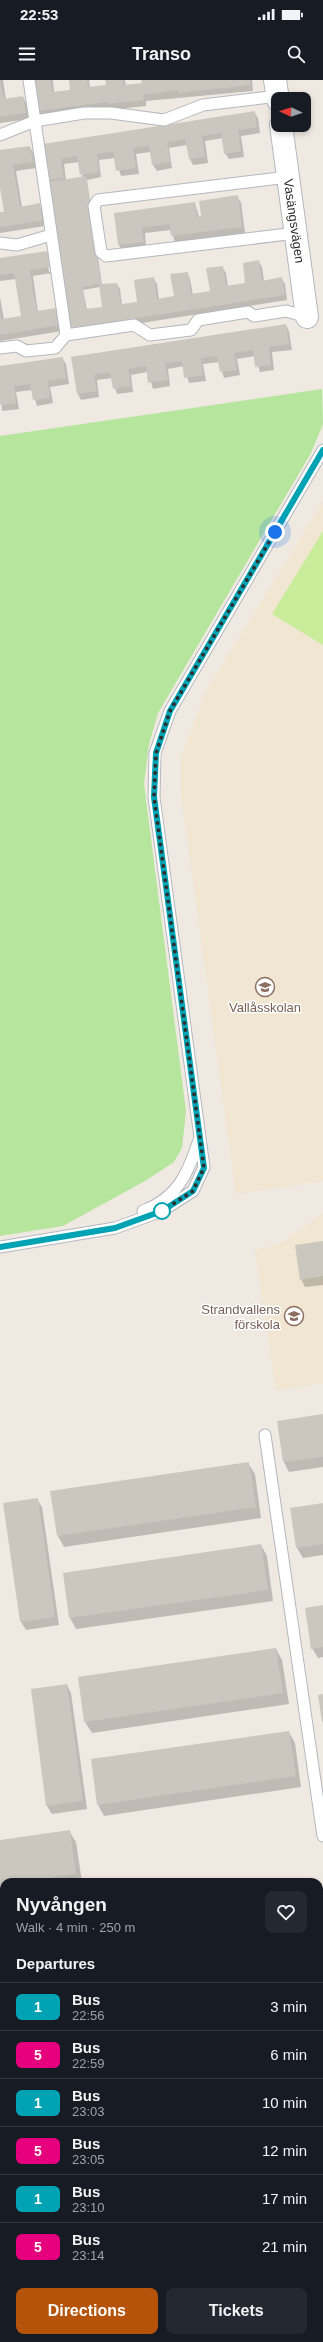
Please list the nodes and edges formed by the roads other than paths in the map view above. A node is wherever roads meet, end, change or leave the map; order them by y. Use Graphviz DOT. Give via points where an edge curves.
graph roads {
  1 [pos="29,80"];
  2 [pos="271,93"];
  3 [pos="35,121"];
  4 [pos="282,132"];
  5 [pos="0,135"];
  6 [pos="288,176"];
  7 [pos="296,233"];
  8 [pos="51,235"];
  9 [pos="0,243"];
  10 [pos="307,317"];
  11 [pos="66,335"];
  12 [pos="0,348"];
  13 [pos="323,450"];
  14 [pos="0,1247"];
  15 [pos="265,1435"];
  16 [pos="323,1836"];
  1 -- 3 [label="lane"];
  2 -- 3 [label="lane" via="203,105 164,120 111,113 84,113"];
  3 -- 5 [label="lane"];
  3 -- 8 [label="lane" via="50,212"];
  4 -- 6 [label="street, Vasängsvägen"];
  6 -- 7 [label="street, Vasängsvägen"];
  6 -- 7 [label="lane" via="98,200 92,206 99,252 106,256"];
  7 -- 10 [label="street, Vasängsvägen"];
  8 -- 9 [label="lane" via="17,245"];
  8 -- 11 [label="lane" via="57,257"];
  10 -- 11 [label="lane" via="286,311 254,316 248,312 198,320 191,330 150,335 134,325"];
  11 -- 12 [label="lane" via="55,348 26,351 17,346"];
  13 -- 14 [label="lane" via="170,711 156,753 154,797 199,1137 190,1168 178,1188 152,1208 58,1239"];
  15 -- 16 [label="lane"];
}
